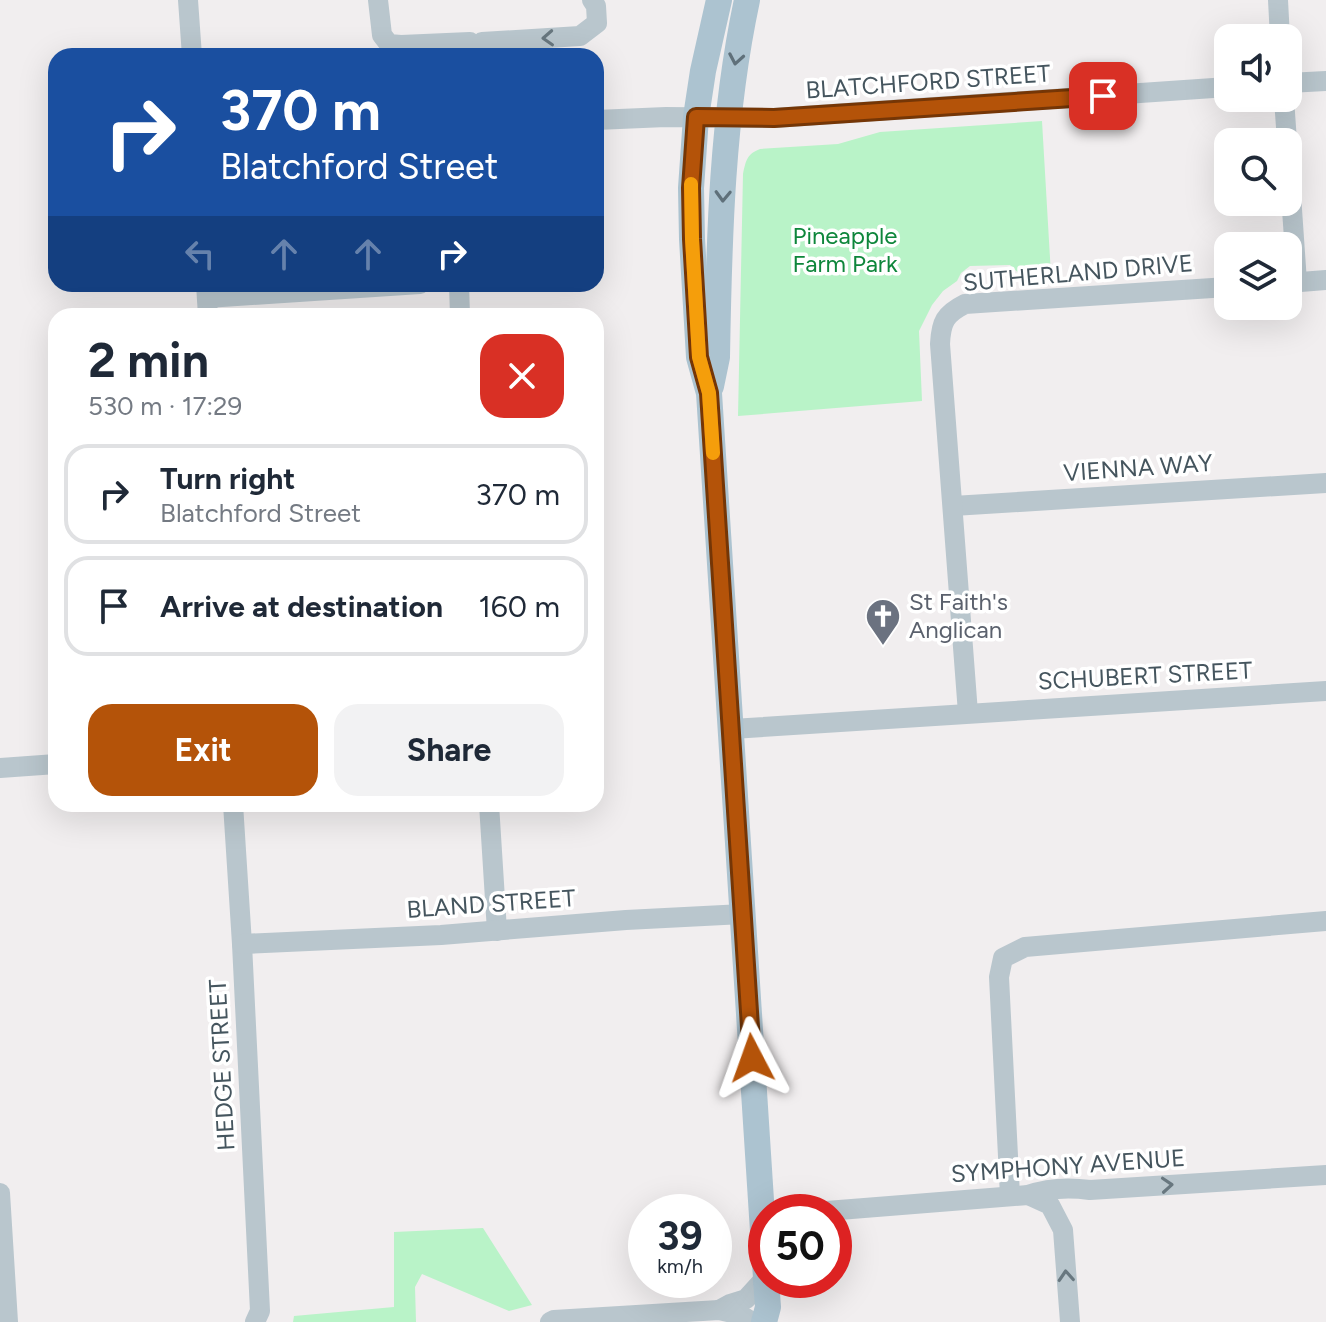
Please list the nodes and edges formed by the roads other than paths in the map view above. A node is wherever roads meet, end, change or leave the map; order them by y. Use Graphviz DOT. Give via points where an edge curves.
graph roads {
  1 [pos="188,0"];
  2 [pos="378,0"];
  3 [pos="592,0"];
  4 [pos="719,0"];
  5 [pos="747,0"];
  6 [pos="1278,0"];
  7 [pos="1279,24"];
  8 [pos="191,48"];
  9 [pos="471,48"];
  10 [pos="482,48"];
  11 [pos="1326,81"];
  12 [pos="1302,82"];
  13 [pos="1214,88"];
  14 [pos="696,117"];
  15 [pos="728,118"];
  16 [pos="604,120"];
  17 [pos="1326,280"];
  18 [pos="1302,281"];
  19 [pos="1214,288"];
  20 [pos="306,292"];
  21 [pos="207,299"];
  22 [pos="709,393"];
  23 [pos="1326,483"];
  24 [pos="953,506"];
  25 [pos="1326,691"];
  26 [pos="968,713"];
  27 [pos="732,729"];
  28 [pos="48,765"];
  29 [pos="0,768"];
  30 [pos="234,812"];
  31 [pos="490,812"];
  32 [pos="743,914"];
  33 [pos="1326,921"];
  34 [pos="497,931"];
  35 [pos="242,944"];
  36 [pos="1326,1175"];
  37 [pos="1090,1190"];
  38 [pos="0,1193"];
  39 [pos="762,1194"];
  40 [pos="1019,1195"];
  41 [pos="852,1209"];
  42 [pos="1063,1230"];
  43 [pos="748,1297"];
  44 [pos="766,1298"];
  45 [pos="719,1310"];
  46 [pos="765,1318"];
  47 [pos="8,1322"];
  48 [pos="255,1322"];
  49 [pos="550,1322"];
  50 [pos="1070,1322"];
  1 -- 8 [label="street"];
  2 -- 9 [label="street" via="382,35 389,44 470,42"];
  3 -- 10 [label="street, one-way" via="597,23 580,36 482,42"];
  4 -- 14 [label="main road"];
  5 -- 15 [label="main road, one-way"];
  6 -- 7 [label="street"];
  11 -- 12 [label="street"];
  13 -- 15 [label="street, BLATCHFORD STREET"];
  14 -- 15 [label="street, BLATCHFORD STREET"];
  14 -- 16 [label="street, BLATCHFORD STREET"];
  14 -- 22 [label="main road" via="692,239 699,357"];
  15 -- 22 [label="main road, one-way" via="717,357"];
  17 -- 18 [label="street"];
  19 -- 24 [label="street, SUTHERLAND DRIVE" via="965,304 954,310 941,329 940,344"];
  20 -- 21 [label="street"];
  22 -- 27 [label="main road"];
  23 -- 24 [label="street, VIENNA WAY"];
  24 -- 26 [label="street, SUTHERLAND DRIVE"];
  25 -- 26 [label="street, SCHUBERT STREET"];
  26 -- 27 [label="street"];
  27 -- 32 [label="main road"];
  28 -- 29 [label="street"];
  30 -- 35 [label="street, HEDGE STREET"];
  31 -- 34 [label="street"];
  32 -- 34 [label="street, BLAND STREET"];
  32 -- 39 [label="main road"];
  33 -- 40 [label="street" via="1025,947 1003,958 999,977"];
  34 -- 35 [label="street, BLAND STREET"];
  35 -- 48 [label="street, HEDGE STREET" via="260,1311"];
  37 -- 36 [label="street, SYMPHONY AVENUE, one-way"];
  37 -- 40 [label="street, SYMPHONY AVENUE"];
  37 -- 42 [label="street" via="1069,1207"];
  38 -- 47 [label="street"];
  40 -- 41 [label="street, SYMPHONY AVENUE"];
  40 -- 42 [label="street" via="1050,1205"];
  50 -- 42 [label="street, one-way"];
  43 -- 45 [label="street"];
  44 -- 46 [label="main road"];
  45 -- 46 [label="street"];
  45 -- 49 [label="street"];
}
